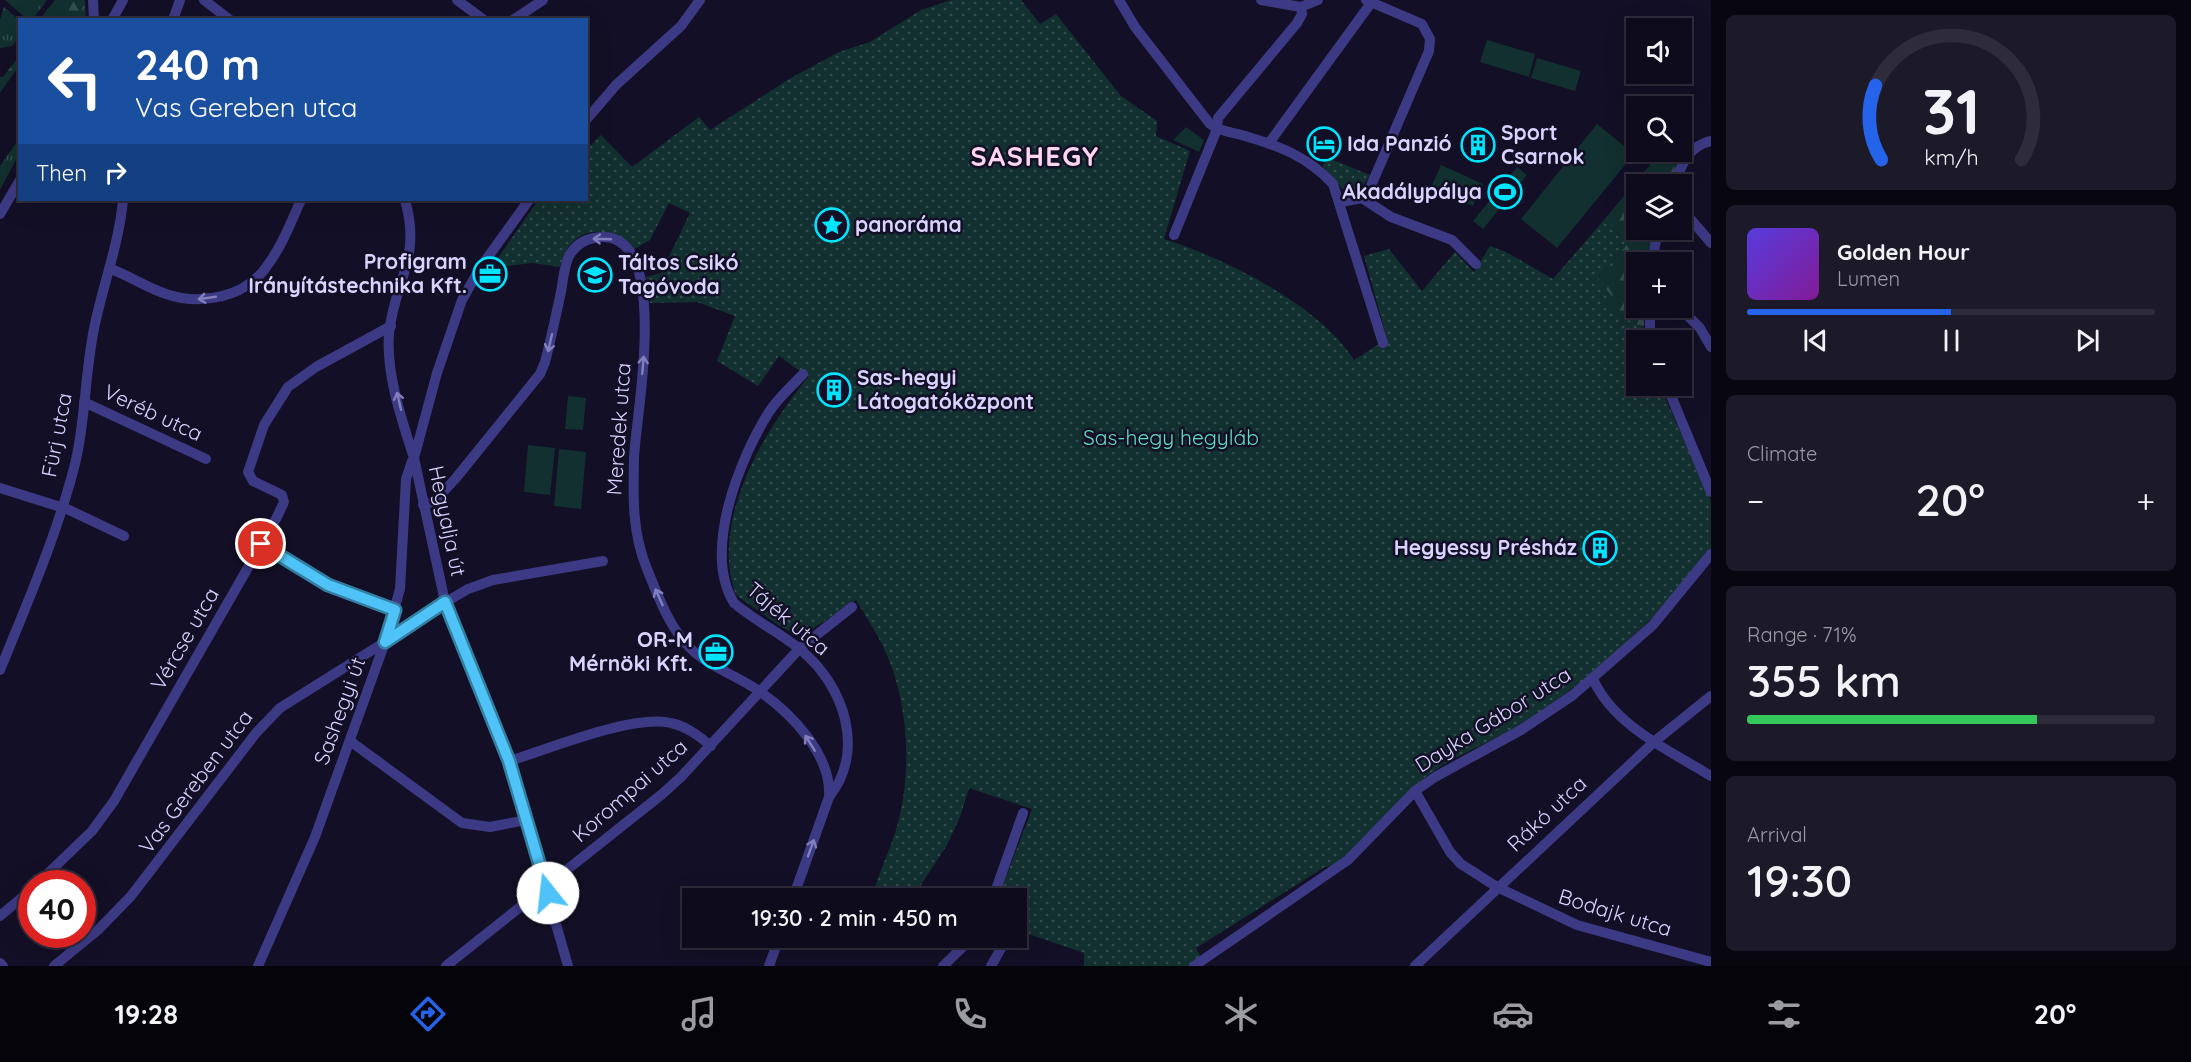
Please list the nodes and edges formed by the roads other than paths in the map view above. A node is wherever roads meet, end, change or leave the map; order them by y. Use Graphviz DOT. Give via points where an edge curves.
graph roads {
  1 [pos="93,0"];
  2 [pos="123,0"];
  3 [pos="180,0"];
  4 [pos="194,0"];
  5 [pos="457,0"];
  6 [pos="543,0"];
  7 [pos="700,0"];
  8 [pos="1119,0"];
  9 [pos="1261,0"];
  10 [pos="1318,0"];
  11 [pos="1368,1"];
  12 [pos="206,2"];
  13 [pos="1301,7"];
  14 [pos="94,18"];
  15 [pos="113,18"];
  16 [pos="174,18"];
  17 [pos="227,18"];
  18 [pos="481,18"];
  19 [pos="516,18"];
  20 [pos="588,118"];
  21 [pos="1217,129"];
  22 [pos="1711,141"];
  23 [pos="1269,143"];
  24 [pos="1679,174"];
  25 [pos="18,183"];
  26 [pos="1362,198"];
  27 [pos="123,201"];
  28 [pos="300,201"];
  29 [pos="405,201"];
  30 [pos="528,201"];
  31 [pos="1341,202"];
  32 [pos="0,214"];
  33 [pos="1692,221"];
  34 [pos="1174,235"];
  35 [pos="1711,243"];
  36 [pos="1476,264"];
  37 [pos="111,269"];
  38 [pos="1690,318"];
  39 [pos="391,326"];
  40 [pos="1383,343"];
  41 [pos="1711,347"];
  42 [pos="803,374"];
  43 [pos="1671,396"];
  44 [pos="84,402"];
  45 [pos="414,458"];
  46 [pos="206,459"];
  47 [pos="0,488"];
  48 [pos="1711,492"];
  49 [pos="423,505"];
  50 [pos="61,509"];
  51 [pos="124,536"];
  52 [pos="261,544"];
  53 [pos="1711,555"];
  54 [pos="603,561"];
  55 [pos="445,602"];
  56 [pos="852,607"];
  57 [pos="395,610"];
  58 [pos="385,642"];
  59 [pos="800,648"];
  60 [pos="0,670"];
  61 [pos="1593,679"];
  62 [pos="760,691"];
  63 [pos="1711,696"];
  64 [pos="350,741"];
  65 [pos="1655,741"];
  66 [pos="711,746"];
  67 [pos="509,761"];
  68 [pos="1711,776"];
  69 [pos="1415,791"];
  70 [pos="829,797"];
  71 [pos="1023,813"];
  72 [pos="526,819"];
  73 [pos="52,870"];
  74 [pos="546,886"];
  75 [pos="1497,887"];
  76 [pos="797,888"];
  77 [pos="997,888"];
  78 [pos="18,901"];
  79 [pos="0,916"];
  80 [pos="775,948"];
  81 [pos="962,948"];
  82 [pos="1002,948"];
  83 [pos="1711,962"];
  84 [pos="54,966"];
  85 [pos="258,966"];
  86 [pos="446,966"];
  87 [pos="567,966"];
  88 [pos="769,966"];
  89 [pos="943,966"];
  90 [pos="992,966"];
  91 [pos="1194,966"];
  92 [pos="1415,966"];
  1 -- 14 [label="street"];
  2 -- 15 [label="street"];
  3 -- 16 [label="street"];
  4 -- 12 [label="street"];
  5 -- 18 [label="street"];
  6 -- 19 [label="street"];
  7 -- 20 [label="street" via="681,26 616,85"];
  8 -- 21 [label="street" via="1203,118"];
  9 -- 13 [label="street"];
  10 -- 13 [label="street"];
  11 -- 23 [label="street"];
  11 -- 26 [label="street" via="1422,24 1430,39 1429,51 1372,185"];
  12 -- 17 [label="street"];
  13 -- 21 [label="street" via="1297,23 1222,112"];
  21 -- 23 [label="street"];
  21 -- 34 [label="street"];
  22 -- 24 [label="street" via="1690,152"];
  23 -- 31 [label="street" via="1319,168 1333,184"];
  25 -- 32 [label="street"];
  26 -- 31 [label="street"];
  26 -- 36 [label="street" via="1391,217 1452,240"];
  27 -- 37 [label="street, Fürj utca"];
  28 -- 37 [label="street, one-way" via="268,265 255,280 237,291 208,299 182,298"];
  29 -- 39 [label="street" via="411,226 410,247"];
  30 -- 45 [label="street, Hegyalja út" via="462,300"];
  31 -- 40 [label="street"];
  33 -- 35 [label="street"];
  37 -- 44 [label="street, Fürj utca" via="95,324"];
  38 -- 41 [label="street"];
  45 -- 39 [label="street, one-way" via="392,371"];
  39 -- 52 [label="street, Vércse utca" via="302,375 288,387 268,417 248,472 253,481 282,495 284,502"];
  42 -- 59 [label="street, Tájék utca" via="771,409 743,461 729,498 723,541 728,590 734,603"];
  43 -- 48 [label="street"];
  44 -- 46 [label="street, Veréb utca"];
  44 -- 50 [label="street, Fürj utca" via="76,458"];
  45 -- 49 [label="street, Hegyalja út"];
  45 -- 57 [label="street, Sashegyi út" via="406,479 402,572"];
  47 -- 50 [label="street"];
  49 -- 55 [label="street, Hegyalja út"];
  62 -- 49 [label="street, Meredek utca, one-way" via="690,648 666,612 637,544 634,454 646,318 638,271 629,252 617,242 596,238 576,248 565,269 546,362 540,374 449,486 435,501"];
  50 -- 51 [label="street"];
  50 -- 60 [label="street, Fürj utca" via="43,566"];
  52 -- 57 [label="street" via="328,585"];
  52 -- 73 [label="street, Vércse utca" via="114,801 92,831"];
  53 -- 61 [label="street, Dayka Gábor utca" via="1653,625"];
  54 -- 55 [label="street, Vas Gereben utca" via="493,580"];
  55 -- 58 [label="street, Vas Gereben utca"];
  55 -- 67 [label="street, Hegyalja út"];
  56 -- 59 [label="street, Korompai utca"];
  57 -- 58 [label="street, Sashegyi út"];
  58 -- 64 [label="street, Sashegyi út"];
  58 -- 84 [label="street, Vas Gereben utca" via="269,717 131,896"];
  59 -- 62 [label="street, Korompai utca"];
  59 -- 70 [label="street, Tájék utca" via="827,680 848,729 847,766"];
  61 -- 65 [label="street" via="1618,713"];
  61 -- 69 [label="street, Dayka Gábor utca" via="1536,721"];
  62 -- 66 [label="street, Korompai utca"];
  70 -- 62 [label="street, Meredek utca, one-way" via="826,774 812,745 783,710"];
  63 -- 65 [label="street, Rákó utca"];
  64 -- 72 [label="street" via="462,823 490,827"];
  64 -- 85 [label="street, Sashegyi út" via="315,837"];
  65 -- 68 [label="street"];
  65 -- 75 [label="street, Rákó utca"];
  66 -- 67 [label="street" via="675,724 654,721"];
  66 -- 74 [label="street, Korompai utca" via="661,795"];
  67 -- 72 [label="street, Hegyalja út"];
  69 -- 75 [label="street, Bodajk utca" via="1450,852 1467,869"];
  69 -- 91 [label="street, Dayka Gábor utca" via="1348,860"];
  76 -- 70 [label="street, one-way"];
  71 -- 77 [label="street"];
  72 -- 74 [label="street, Hegyalja út"];
  74 -- 86 [label="street, Korompai utca"];
  74 -- 87 [label="street, Hegyalja út"];
  75 -- 83 [label="street, Bodajk utca" via="1577,925"];
  75 -- 92 [label="street, Rákó utca"];
  78 -- 79 [label="street"];
  80 -- 88 [label="street"];
  81 -- 89 [label="street"];
  82 -- 90 [label="street"];
}
